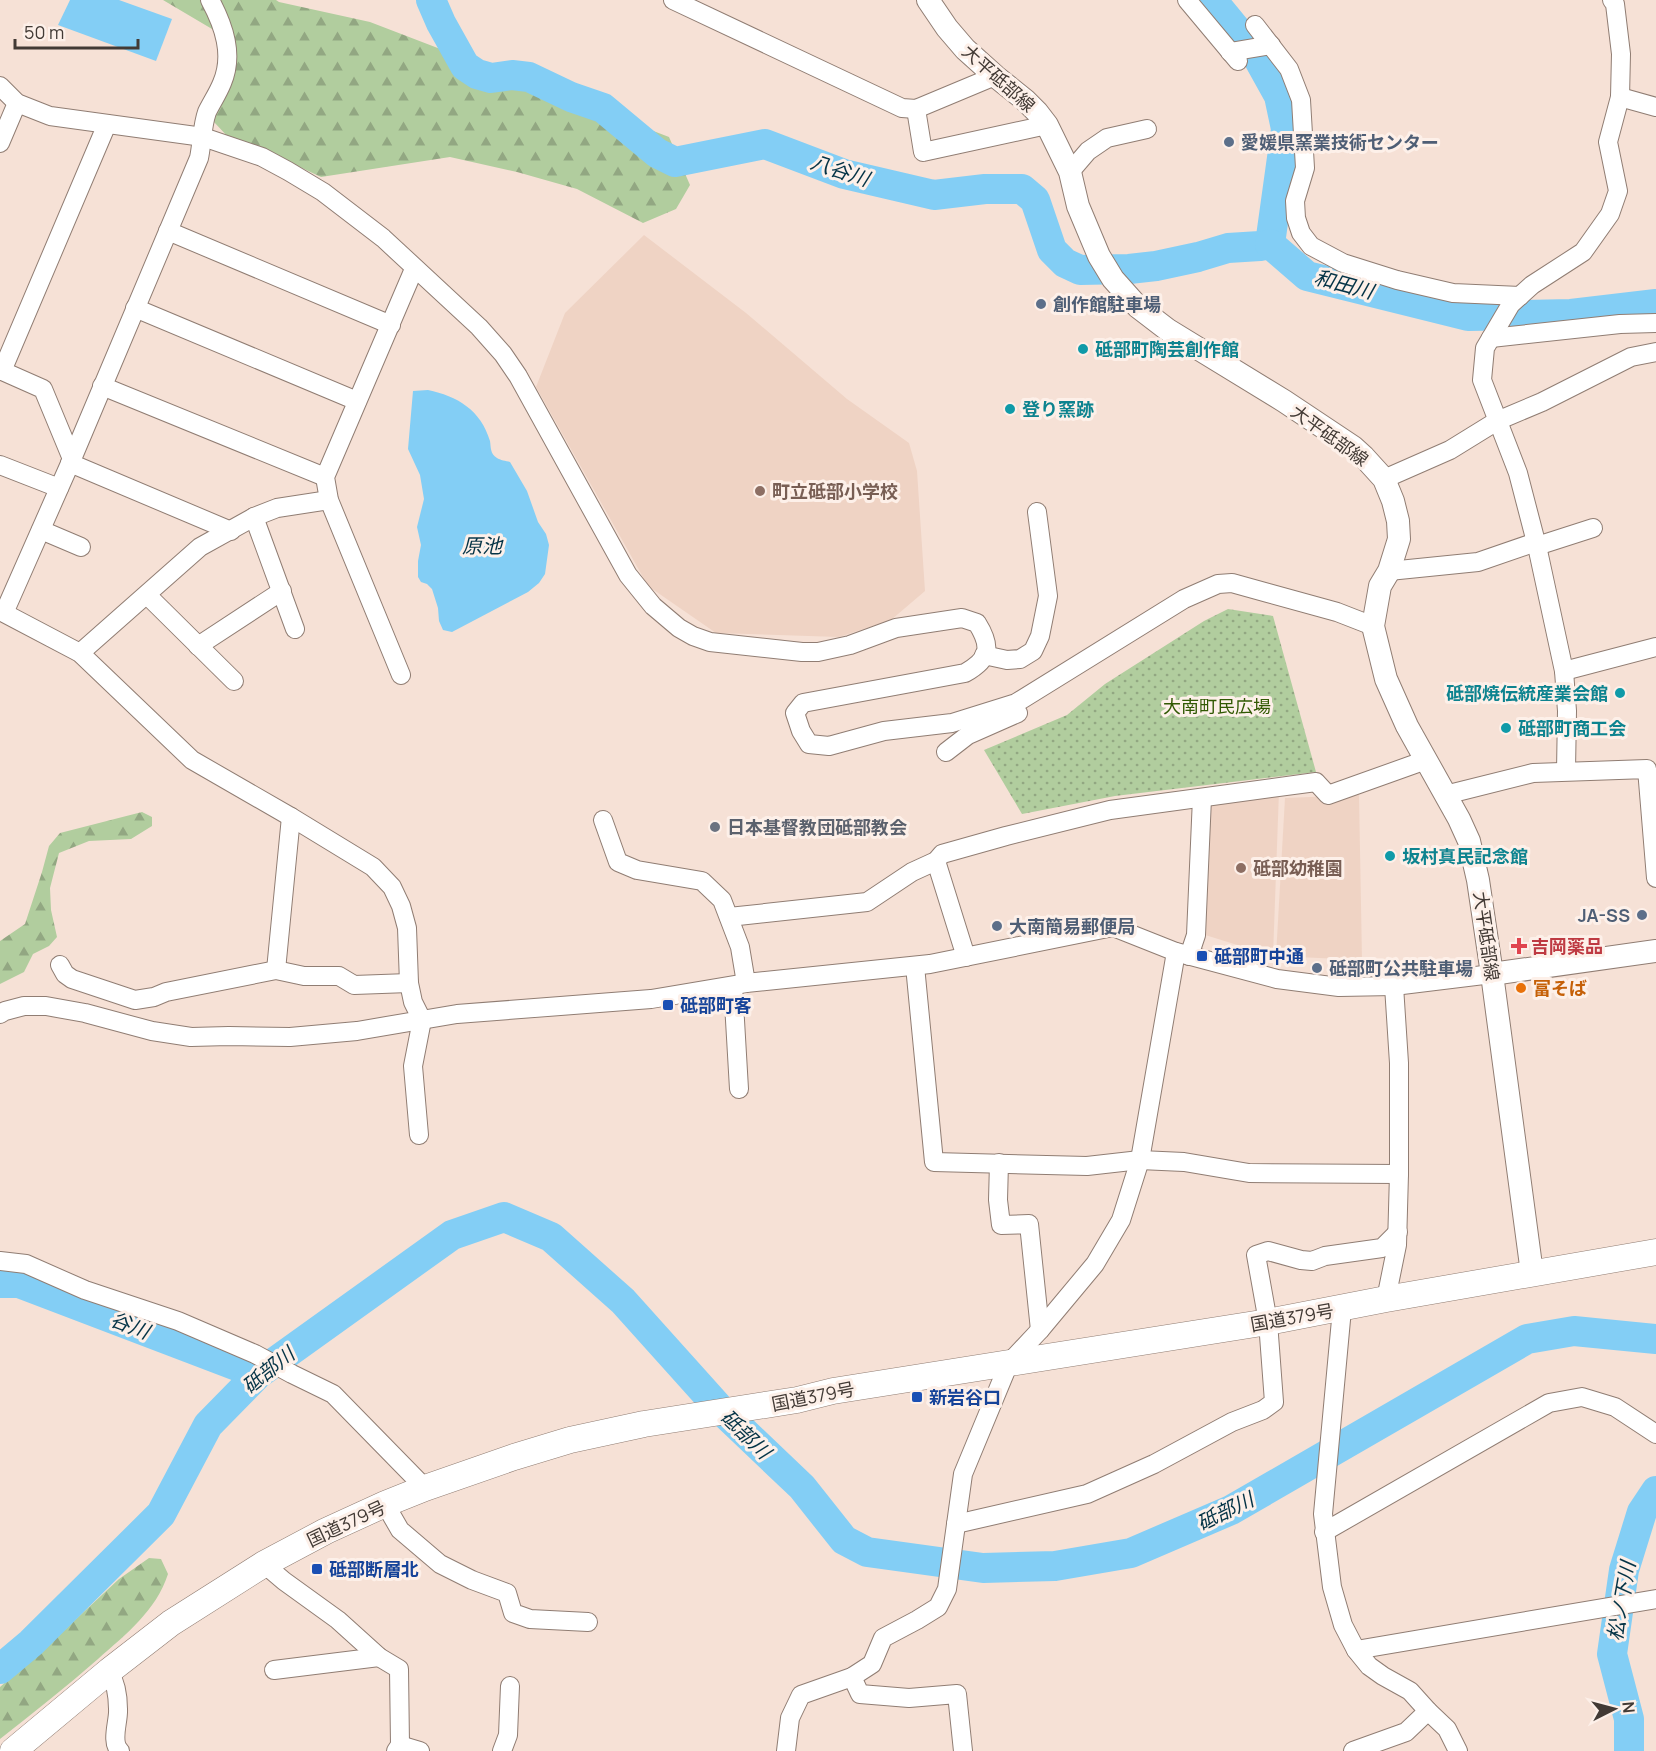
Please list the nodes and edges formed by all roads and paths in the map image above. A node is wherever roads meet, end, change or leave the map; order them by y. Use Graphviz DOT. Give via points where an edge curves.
graph roads {
  1 [pos="210,0"];
  2 [pos="673,0"];
  3 [pos="928,0"];
  4 [pos="1186,0"];
  5 [pos="1612,0"];
  6 [pos="1255,25"];
  7 [pos="1268,46"];
  8 [pos="995,76"];
  9 [pos="0,86"];
  10 [pos="1620,97"];
  11 [pos="17,103"];
  12 [pos="1656,107"];
  13 [pos="916,109"];
  14 [pos="107,124"];
  15 [pos="1047,125"];
  16 [pos="1148,129"];
  17 [pos="203,137"];
  18 [pos="0,143"];
  19 [pos="1070,172"];
  20 [pos="168,231"];
  21 [pos="414,269"];
  22 [pos="1516,300"];
  23 [pos="135,308"];
  24 [pos="1656,323"];
  25 [pos="391,325"];
  26 [pos="1493,334"];
  27 [pos="1656,352"];
  28 [pos="1,370"];
  29 [pos="102,386"];
  30 [pos="357,400"];
  31 [pos="1497,421"];
  32 [pos="71,461"];
  33 [pos="0,465"];
  34 [pos="325,477"];
  35 [pos="1384,479"];
  36 [pos="59,488"];
  37 [pos="329,500"];
  38 [pos="1037,512"];
  39 [pos="254,517"];
  40 [pos="1593,528"];
  41 [pos="40,530"];
  42 [pos="231,531"];
  43 [pos="1536,544"];
  44 [pos="81,547"];
  45 [pos="1389,572"];
  46 [pos="282,591"];
  47 [pos="147,595"];
  48 [pos="2,612"];
  49 [pos="1373,626"];
  50 [pos="296,629"];
  51 [pos="198,646"];
  52 [pos="1656,647"];
  53 [pos="81,653"];
  54 [pos="984,655"];
  55 [pos="1564,671"];
  56 [pos="401,675"];
  57 [pos="234,681"];
  58 [pos="1016,703"];
  59 [pos="946,752"];
  60 [pos="1426,760"];
  61 [pos="1652,769"];
  62 [pos="1566,771"];
  63 [pos="1445,795"];
  64 [pos="1202,798"];
  65 [pos="291,817"];
  66 [pos="603,820"];
  67 [pos="936,861"];
  68 [pos="1656,878"];
  69 [pos="729,917"];
  70 [pos="1656,951"];
  71 [pos="1182,954"];
  72 [pos="966,957"];
  73 [pos="60,965"];
  74 [pos="915,966"];
  75 [pos="276,970"];
  76 [pos="1492,974"];
  77 [pos="409,983"];
  78 [pos="740,984"];
  79 [pos="1394,986"];
  80 [pos="0,1014"];
  81 [pos="422,1020"];
  82 [pos="740,1089"];
  83 [pos="419,1135"];
  84 [pos="1140,1160"];
  85 [pos="999,1164"];
  86 [pos="1399,1174"];
  87 [pos="1398,1232"];
  88 [pos="1656,1252"];
  89 [pos="0,1261"];
  90 [pos="1532,1273"];
  91 [pos="1386,1299"];
  92 [pos="1342,1308"];
  93 [pos="1268,1322"];
  94 [pos="1040,1330"];
  95 [pos="1009,1363"];
  96 [pos="1656,1434"];
  97 [pos="425,1488"];
  98 [pos="385,1504"];
  99 [pos="956,1527"];
  100 [pos="1324,1532"];
  101 [pos="264,1564"];
  102 [pos="1656,1599"];
  103 [pos="588,1622"];
  104 [pos="1356,1650"];
  105 [pos="379,1657"];
  106 [pos="274,1670"];
  107 [pos="110,1671"];
  108 [pos="852,1677"];
  109 [pos="510,1686"];
  110 [pos="1428,1711"];
  111 [pos="398,1748"];
  112 [pos="13,1751"];
  113 [pos="120,1751"];
  114 [pos="420,1751"];
  115 [pos="502,1751"];
  116 [pos="786,1751"];
  117 [pos="963,1751"];
  118 [pos="1353,1751"];
  119 [pos="1458,1751"];
  1 -- 17 [label="street" via="228,47 228,65 206,115"];
  2 -- 13 [label="street" via="902,108"];
  3 -- 8 [label="main road, 大平砥部線" via="965,49"];
  4 -- 7 [label="street" via="1235,54"];
  5 -- 10 [label="street" via="1621,54"];
  6 -- 7 [label="street"];
  7 -- 22 [label="street" via="1289,69 1301,100 1305,168 1295,201 1296,218 1311,246 1343,263 1397,280 1453,293"];
  8 -- 13 [label="street"];
  8 -- 15 [label="main road, 大平砥部線"];
  9 -- 11 [label="street"];
  10 -- 12 [label="street"];
  10 -- 22 [label="street" via="1608,142 1618,191 1610,214 1583,252"];
  11 -- 14 [label="street" via="50,116"];
  11 -- 18 [label="street"];
  13 -- 15 [label="street" via="923,152"];
  14 -- 17 [label="street"];
  14 -- 28 [label="street"];
  15 -- 19 [label="main road, 大平砥部線"];
  16 -- 19 [label="street" via="1107,138 1088,151"];
  17 -- 20 [label="street" via="199,158"];
  17 -- 21 [label="street" via="262,157 323,192 383,238"];
  19 -- 35 [label="main road, 大平砥部線" via="1078,206 1099,256 1138,307 1353,447"];
  20 -- 23 [label="street"];
  20 -- 25 [label="street"];
  21 -- 25 [label="street"];
  21 -- 54 [label="street" via="503,354 628,575 653,606 679,628 710,642 818,652 896,628 962,618 977,623 981,629 987,649"];
  22 -- 26 [label="street"];
  23 -- 29 [label="street"];
  23 -- 30 [label="street"];
  24 -- 26 [label="street"];
  25 -- 30 [label="street"];
  26 -- 31 [label="street" via="1485,348 1482,380"];
  27 -- 31 [label="street" via="1631,357"];
  28 -- 32 [label="street" via="43,389"];
  29 -- 32 [label="street"];
  29 -- 34 [label="street"];
  30 -- 34 [label="street"];
  31 -- 35 [label="street" via="1450,450"];
  31 -- 43 [label="street" via="1518,473"];
  32 -- 36 [label="street"];
  32 -- 42 [label="street"];
  33 -- 36 [label="street"];
  34 -- 37 [label="street"];
  35 -- 45 [label="main road, 大平砥部線" via="1398,521 1399,539"];
  36 -- 41 [label="street"];
  37 -- 39 [label="street" via="277,508"];
  37 -- 56 [label="street"];
  38 -- 54 [label="street" via="1048,596 1040,636 1033,651 1020,659"];
  39 -- 42 [label="street"];
  39 -- 46 [label="street"];
  40 -- 43 [label="street"];
  41 -- 44 [label="street"];
  41 -- 48 [label="street"];
  42 -- 47 [label="street" via="200,548"];
  43 -- 45 [label="street" via="1478,562"];
  43 -- 55 [label="street"];
  45 -- 49 [label="main road, 大平砥部線" via="1380,586"];
  46 -- 50 [label="street"];
  46 -- 51 [label="street"];
  47 -- 51 [label="street"];
  47 -- 53 [label="street"];
  48 -- 53 [label="street"];
  49 -- 58 [label="street" via="1233,583 1218,584 1184,599"];
  49 -- 60 [label="main road, 大平砥部線" via="1386,679"];
  51 -- 57 [label="street"];
  52 -- 55 [label="street"];
  53 -- 65 [label="street" via="192,760"];
  54 -- 58 [label="street" via="980,664 964,673 803,703 795,713 801,730 809,744 829,746 884,731 952,723"];
  55 -- 62 [label="street"];
  58 -- 59 [label="street" via="1019,712 968,735"];
  60 -- 63 [label="main road, 大平砥部線"];
  60 -- 64 [label="street" via="1328,795 1317,782"];
  61 -- 62 [label="street"];
  61 -- 68 [label="street"];
  62 -- 63 [label="street" via="1533,773"];
  63 -- 76 [label="main road, 大平砥部線" via="1469,841"];
  64 -- 67 [label="street" via="1110,810 942,854"];
  64 -- 71 [label="street" via="1196,935"];
  65 -- 75 [label="street"];
  65 -- 77 [label="street" via="373,867 392,887 407,928"];
  66 -- 69 [label="street" via="618,862 637,870 702,881 722,900"];
  67 -- 69 [label="street" via="867,902"];
  67 -- 72 [label="street"];
  69 -- 78 [label="street" via="740,947"];
  70 -- 76 [label="main road"];
  71 -- 72 [label="street" via="1113,927"];
  71 -- 79 [label="street" via="1277,979 1339,987"];
  71 -- 84 [label="street"];
  72 -- 74 [label="street"];
  73 -- 75 [label="street" via="72,979 135,1000"];
  74 -- 78 [label="street"];
  74 -- 85 [label="street" via="934,1162"];
  75 -- 77 [label="street" via="304,976 339,976 354,985"];
  76 -- 79 [label="street"];
  76 -- 90 [label="main road, 大平砥部線"];
  77 -- 81 [label="street"];
  78 -- 81 [label="street" via="651,999"];
  78 -- 82 [label="street"];
  79 -- 86 [label="street"];
  80 -- 81 [label="street" via="24,1006 46,1006 191,1037 290,1037"];
  81 -- 83 [label="street" via="413,1066"];
  84 -- 85 [label="street" via="1088,1166"];
  84 -- 86 [label="street" via="1184,1162 1249,1173"];
  84 -- 94 [label="street" via="1121,1220 1095,1264"];
  85 -- 94 [label="street" via="1000,1225 1029,1224"];
  86 -- 87 [label="street"];
  87 -- 91 [label="street"];
  87 -- 93 [label="street" via="1382,1248 1312,1261 1268,1251 1256,1255"];
  88 -- 90 [label="highway, 国道379号"];
  89 -- 97 [label="street" via="26,1264 85,1290 178,1320 333,1394"];
  90 -- 91 [label="highway, 国道379号"];
  91 -- 92 [label="highway, 国道379号"];
  92 -- 93 [label="highway, 国道379号"];
  92 -- 100 [label="street"];
  93 -- 95 [label="highway, 国道379号"];
  93 -- 99 [label="street" via="1274,1402 1263,1410 1087,1494"];
  94 -- 95 [label="street"];
  95 -- 97 [label="highway, 国道379号" via="644,1424 570,1440"];
  95 -- 99 [label="street" via="963,1474"];
  96 -- 100 [label="street" via="1615,1407 1582,1396 1549,1403"];
  97 -- 98 [label="highway, 国道379号"];
  98 -- 101 [label="highway, 国道379号"];
  98 -- 103 [label="street" via="400,1530 440,1564 507,1593 513,1613 530,1619"];
  99 -- 108 [label="street" via="947,1589 938,1607 883,1638 872,1664"];
  100 -- 104 [label="street" via="1342,1625"];
  101 -- 105 [label="street"];
  101 -- 107 [label="highway, 国道379号" via="171,1623"];
  102 -- 104 [label="street"];
  104 -- 110 [label="street" via="1369,1666 1410,1691"];
  105 -- 106 [label="street"];
  105 -- 111 [label="street" via="399,1669"];
  107 -- 112 [label="highway, 国道379号"];
  107 -- 113 [label="street" via="119,1711 115,1742"];
  108 -- 116 [label="street" via="801,1695 790,1718"];
  108 -- 117 [label="street" via="860,1694 909,1698 957,1694"];
  109 -- 115 [label="street" via="508,1735"];
  110 -- 118 [label="street" via="1406,1732"];
  110 -- 119 [label="street" via="1448,1729"];
  111 -- 114 [label="street"];
}
